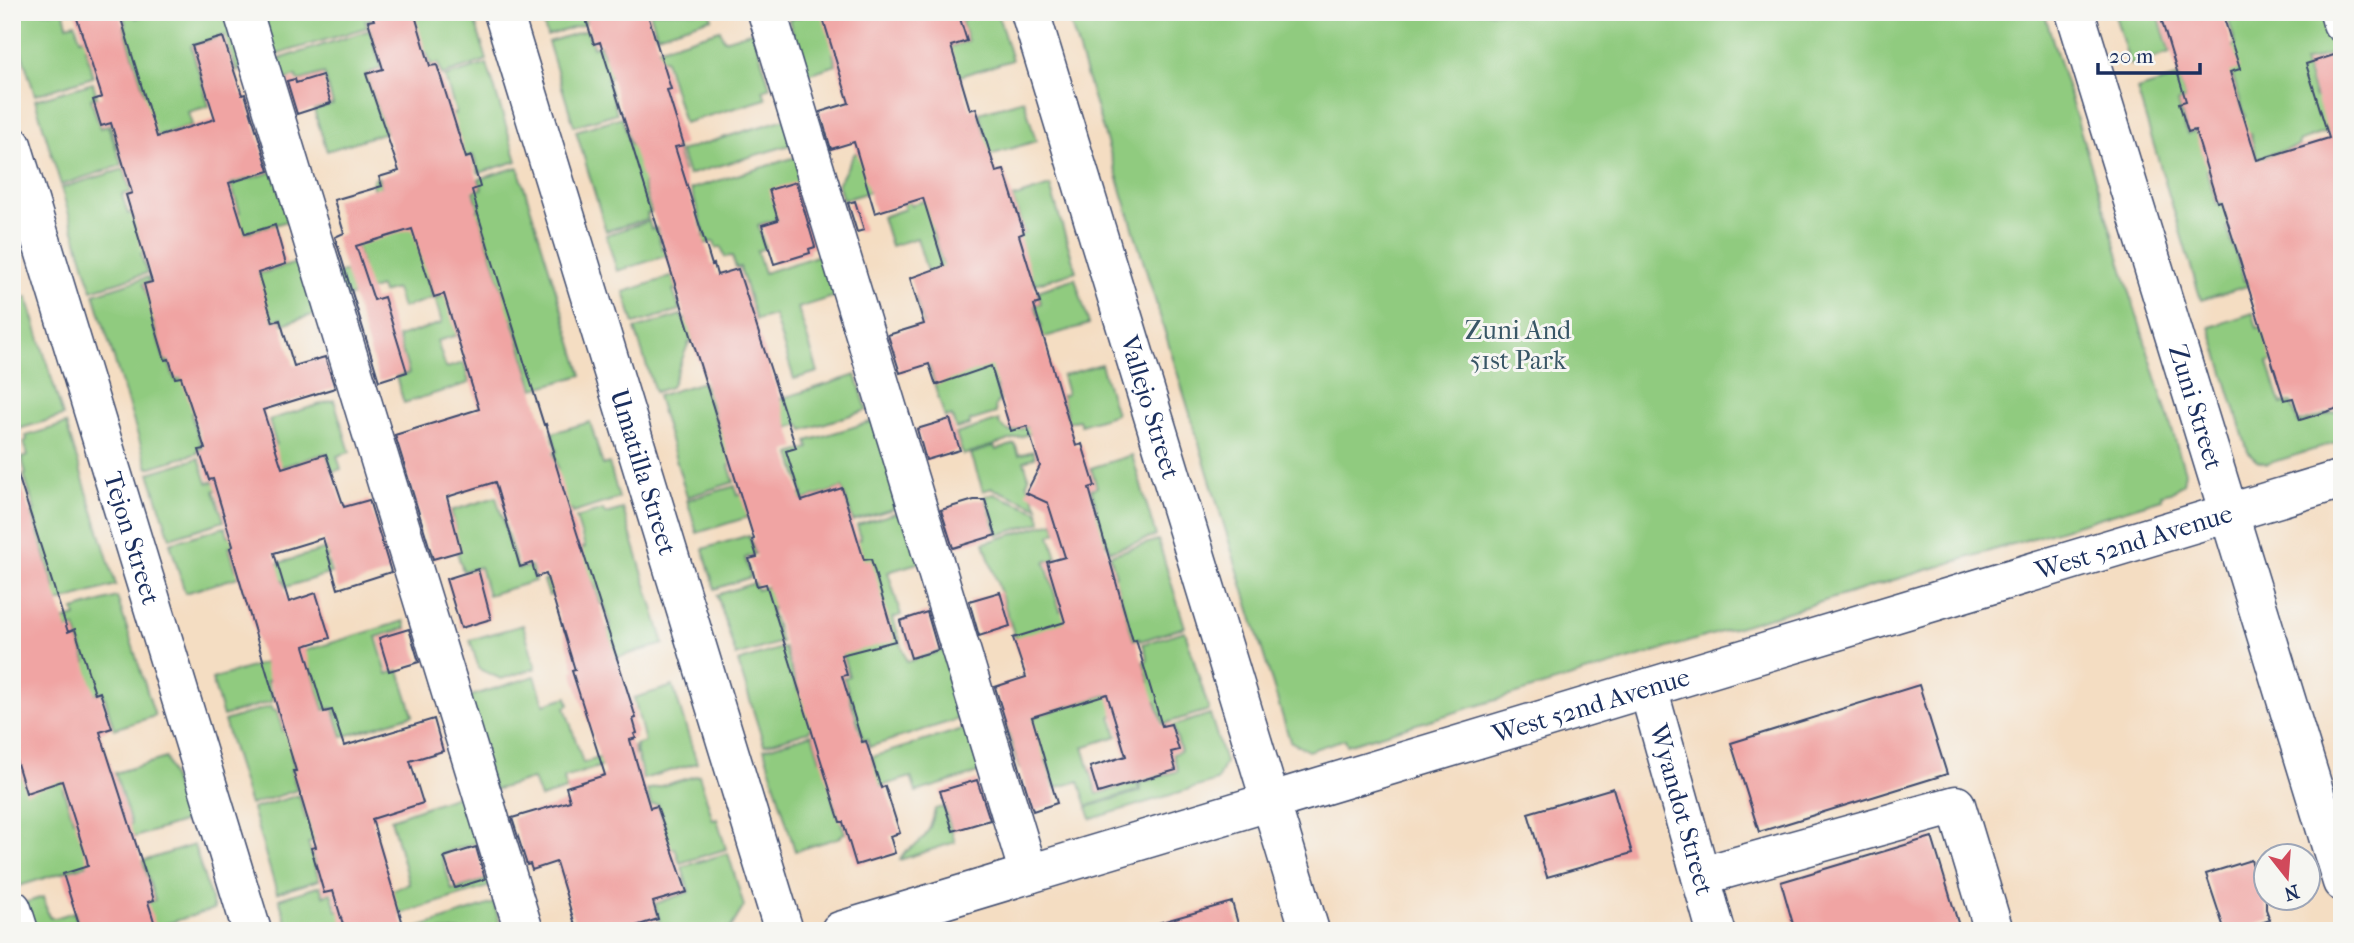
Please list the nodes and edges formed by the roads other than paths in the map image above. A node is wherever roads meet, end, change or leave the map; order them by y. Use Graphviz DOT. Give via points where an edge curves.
graph roads {
  1 [pos="243,12"];
  2 [pos="503,12"];
  3 [pos="767,12"];
  4 [pos="1030,12"];
  5 [pos="2076,12"];
  6 [pos="2339,12"];
  7 [pos="2342,23"];
  8 [pos="12,145"];
  9 [pos="25,231"];
  10 [pos="2342,479"];
  11 [pos="2229,513"];
  12 [pos="1648,688"];
  13 [pos="1271,801"];
  14 [pos="1029,874"];
  15 [pos="1701,876"];
  16 [pos="2342,882"];
  17 [pos="12,909"];
  18 [pos="19,931"];
  19 [pos="252,931"];
  20 [pos="524,931"];
  21 [pos="784,931"];
  22 [pos="840,931"];
  23 [pos="1310,931"];
  24 [pos="1716,931"];
  25 [pos="1994,931"];
  1 -- 20 [label="street"];
  2 -- 21 [label="street, Umatilla Street"];
  3 -- 14 [label="street"];
  4 -- 13 [label="street, Vallejo Street"];
  5 -- 11 [label="street, Zuni Street"];
  6 -- 7 [label="street"];
  8 -- 9 [label="street, Tejon Street"];
  9 -- 19 [label="street, Tejon Street"];
  10 -- 11 [label="street, West 52nd Avenue"];
  11 -- 12 [label="street, West 52nd Avenue"];
  11 -- 16 [label="street, Zuni Street"];
  12 -- 13 [label="street, West 52nd Avenue"];
  12 -- 15 [label="street, Wyandot Street"];
  13 -- 14 [label="street, West 52nd Avenue"];
  13 -- 23 [label="street, Vallejo Street"];
  14 -- 22 [label="street, West 52nd Avenue"];
  15 -- 24 [label="street, Wyandot Street"];
  15 -- 25 [label="street" via="1956,805"];
  17 -- 18 [label="street"];
}
